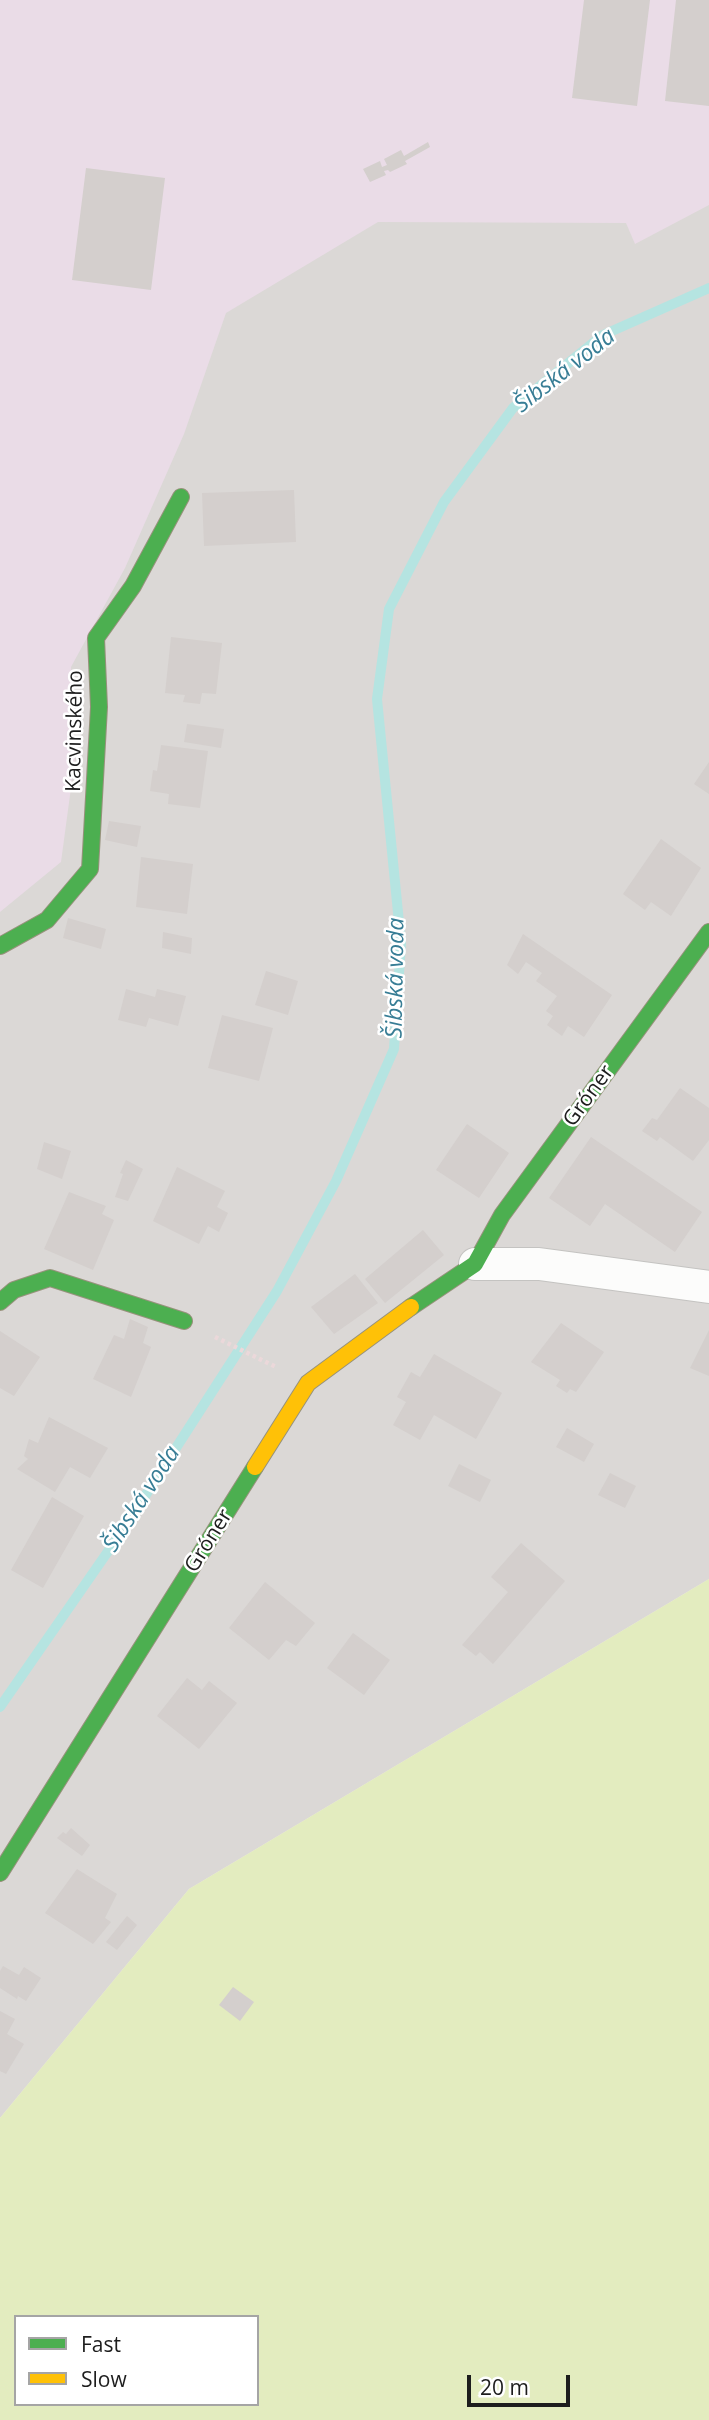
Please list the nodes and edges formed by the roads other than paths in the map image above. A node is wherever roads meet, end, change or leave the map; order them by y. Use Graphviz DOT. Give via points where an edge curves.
graph roads {
  1 [pos="181,497"];
  2 [pos="709,932"];
  3 [pos="0,946"];
  4 [pos="475,1264"];
  5 [pos="709,1287"];
  6 [pos="0,1302"];
  7 [pos="184,1321"];
  8 [pos="0,1873"];
  1 -- 3 [label="street, Kacvinského" via="133,586 96,638 99,707 90,869 47,920"];
  2 -- 4 [label="street, Gróner" via="502,1214"];
  4 -- 5 [label="street" via="538,1264"];
  4 -- 8 [label="street, Gróner" via="308,1383"];
  6 -- 7 [label="street" via="14,1290 50,1278"];
}
